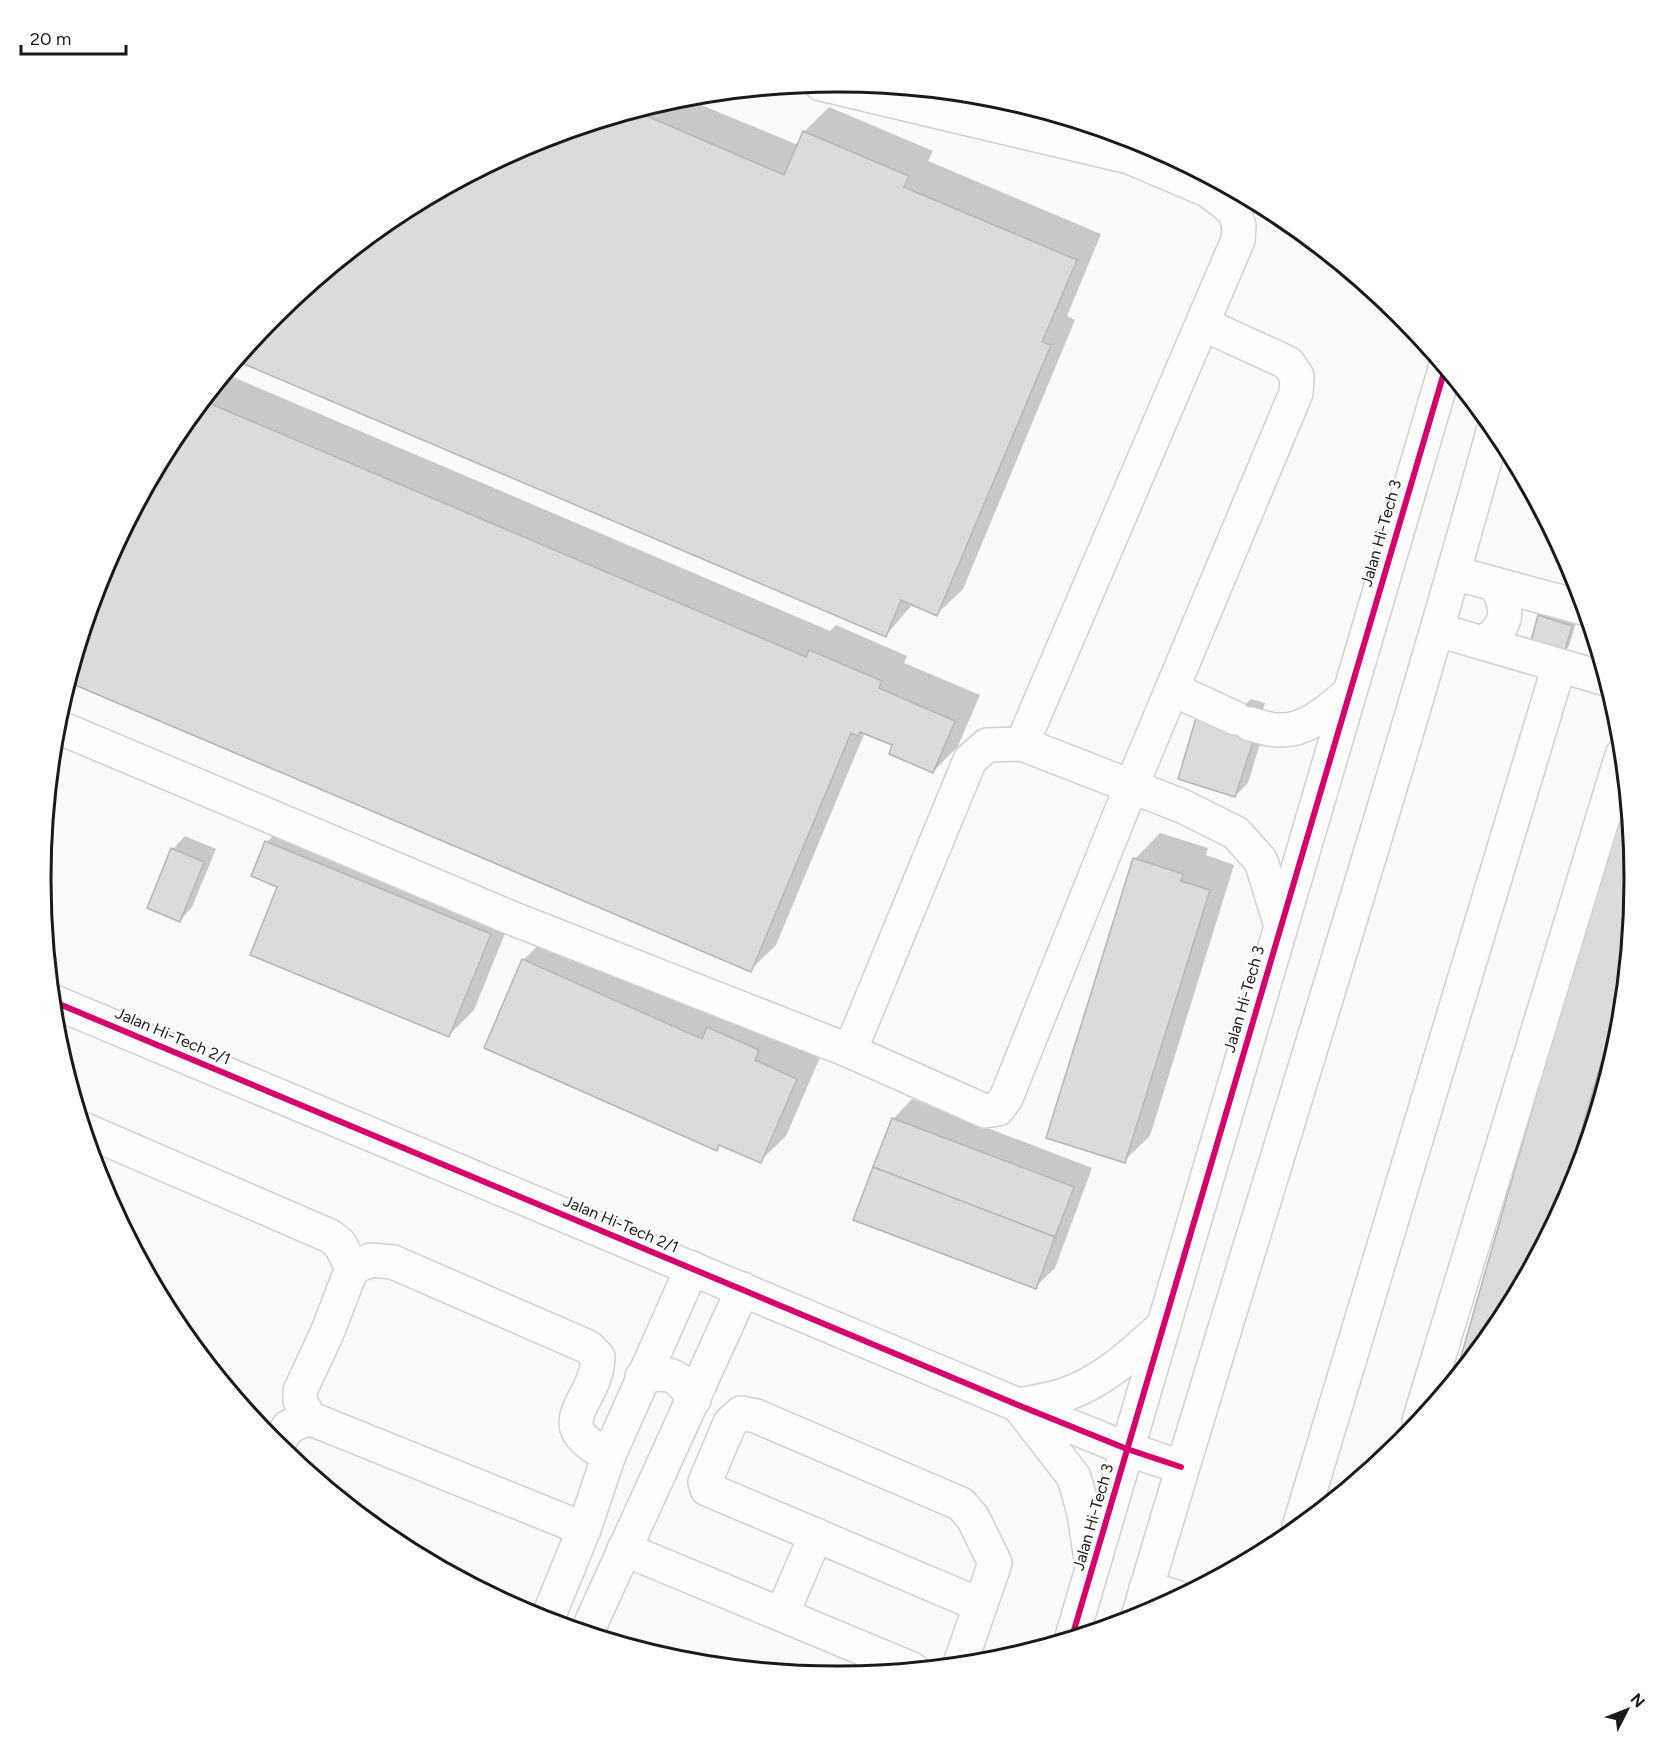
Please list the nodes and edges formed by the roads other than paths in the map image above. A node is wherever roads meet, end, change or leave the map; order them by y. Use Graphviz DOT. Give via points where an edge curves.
graph roads {
  1 [pos="858,93"];
  2 [pos="1203,324"];
  3 [pos="1443,377"];
  4 [pos="1490,441"];
  5 [pos="1454,573"];
  6 [pos="1495,584"];
  7 [pos="1573,603"];
  8 [pos="1438,630"];
  9 [pos="1483,643"];
  10 [pos="1559,666"];
  11 [pos="1597,677"];
  12 [pos="1172,689"];
  13 [pos="1349,693"];
  14 [pos="65,730"];
  15 [pos="1022,744"];
  16 [pos="1617,773"];
  17 [pos="1131,787"];
  18 [pos="1280,923"];
  19 [pos="62,1004"];
  20 [pos="850,1051"];
  21 [pos="94,1134"];
  22 [pos="352,1268"];
  23 [pos="692,1268"];
  24 [pos="743,1289"];
  25 [pos="1163,1326"];
  26 [pos="642,1377"];
  27 [pos="694,1400"];
  28 [pos="1425,1403"];
  29 [pos="1018,1405"];
  30 [pos="309,1418"];
  31 [pos="282,1436"];
  32 [pos="1127,1449"];
  33 [pos="609,1455"];
  34 [pos="1181,1467"];
  35 [pos="1304,1512"];
  36 [pos="584,1529"];
  37 [pos="816,1535"];
  38 [pos="624,1549"];
  39 [pos="1093,1571"];
  40 [pos="1155,1598"];
  41 [pos="980,1605"];
  42 [pos="551,1611"];
  43 [pos="782,1614"];
  44 [pos="590,1625"];
  45 [pos="1075,1629"];
  46 [pos="963,1655"];
  47 [pos="898,1663"];
  1 -- 2 [label="street" via="1130,157 1208,190 1235,213 1239,226 1238,240"];
  2 -- 12 [label="street" via="1288,363 1297,376 1296,393"];
  2 -- 15 [label="street"];
  3 -- 13 [label="street, Jalan Hi-Tech 3"];
  4 -- 5 [label="street"];
  5 -- 6 [label="street"];
  5 -- 8 [label="street"];
  6 -- 7 [label="street"];
  6 -- 9 [label="street" via="1506,613 1501,627"];
  8 -- 9 [label="street"];
  8 -- 34 [label="street"];
  9 -- 10 [label="street"];
  10 -- 11 [label="street"];
  10 -- 35 [label="street"];
  12 -- 13 [label="street" via="1242,721 1280,731 1304,725"];
  12 -- 17 [label="street"];
  13 -- 18 [label="street, Jalan Hi-Tech 3"];
  14 -- 20 [label="street" via="514,919"];
  15 -- 17 [label="street"];
  15 -- 20 [label="street" via="987,745 970,760"];
  16 -- 28 [label="street"];
  17 -- 18 [label="street" via="1182,806 1236,833 1261,861"];
  17 -- 20 [label="street" via="998,1109 985,1111"];
  18 -- 25 [label="street, Jalan Hi-Tech 3"];
  19 -- 23 [label="street, Jalan Hi-Tech 2/1"];
  21 -- 22 [label="street" via="330,1236 340,1244"];
  22 -- 30 [label="street" via="300,1391"];
  22 -- 33 [label="street" via="371,1260 393,1262 588,1347 598,1357 598,1370 577,1413 577,1431 588,1445"];
  23 -- 24 [label="street, Jalan Hi-Tech 2/1"];
  23 -- 26 [label="street"];
  24 -- 27 [label="street"];
  24 -- 29 [label="street, Jalan Hi-Tech 2/1"];
  25 -- 29 [label="street" via="1119,1365 1090,1384 1063,1396"];
  25 -- 32 [label="street, Jalan Hi-Tech 3"];
  26 -- 27 [label="street" via="660,1372 673,1376"];
  26 -- 33 [label="street"];
  27 -- 38 [label="street"];
  29 -- 32 [label="street, Jalan Hi-Tech 2/1"];
  29 -- 39 [label="street" via="1074,1477"];
  30 -- 31 [label="street" via="288,1427"];
  30 -- 36 [label="street"];
  32 -- 34 [label="street, Jalan Hi-Tech 2/1"];
  32 -- 39 [label="street, Jalan Hi-Tech 3"];
  33 -- 36 [label="street"];
  34 -- 40 [label="street"];
  36 -- 42 [label="street"];
  37 -- 41 [label="street"];
  37 -- 41 [label="street" via="707,1489 705,1482 730,1424 741,1413 961,1504 973,1518 995,1563"];
  37 -- 43 [label="street"];
  38 -- 43 [label="street"];
  38 -- 44 [label="street"];
  39 -- 45 [label="street, Jalan Hi-Tech 3"];
  41 -- 46 [label="street"];
  43 -- 47 [label="street"];
}
